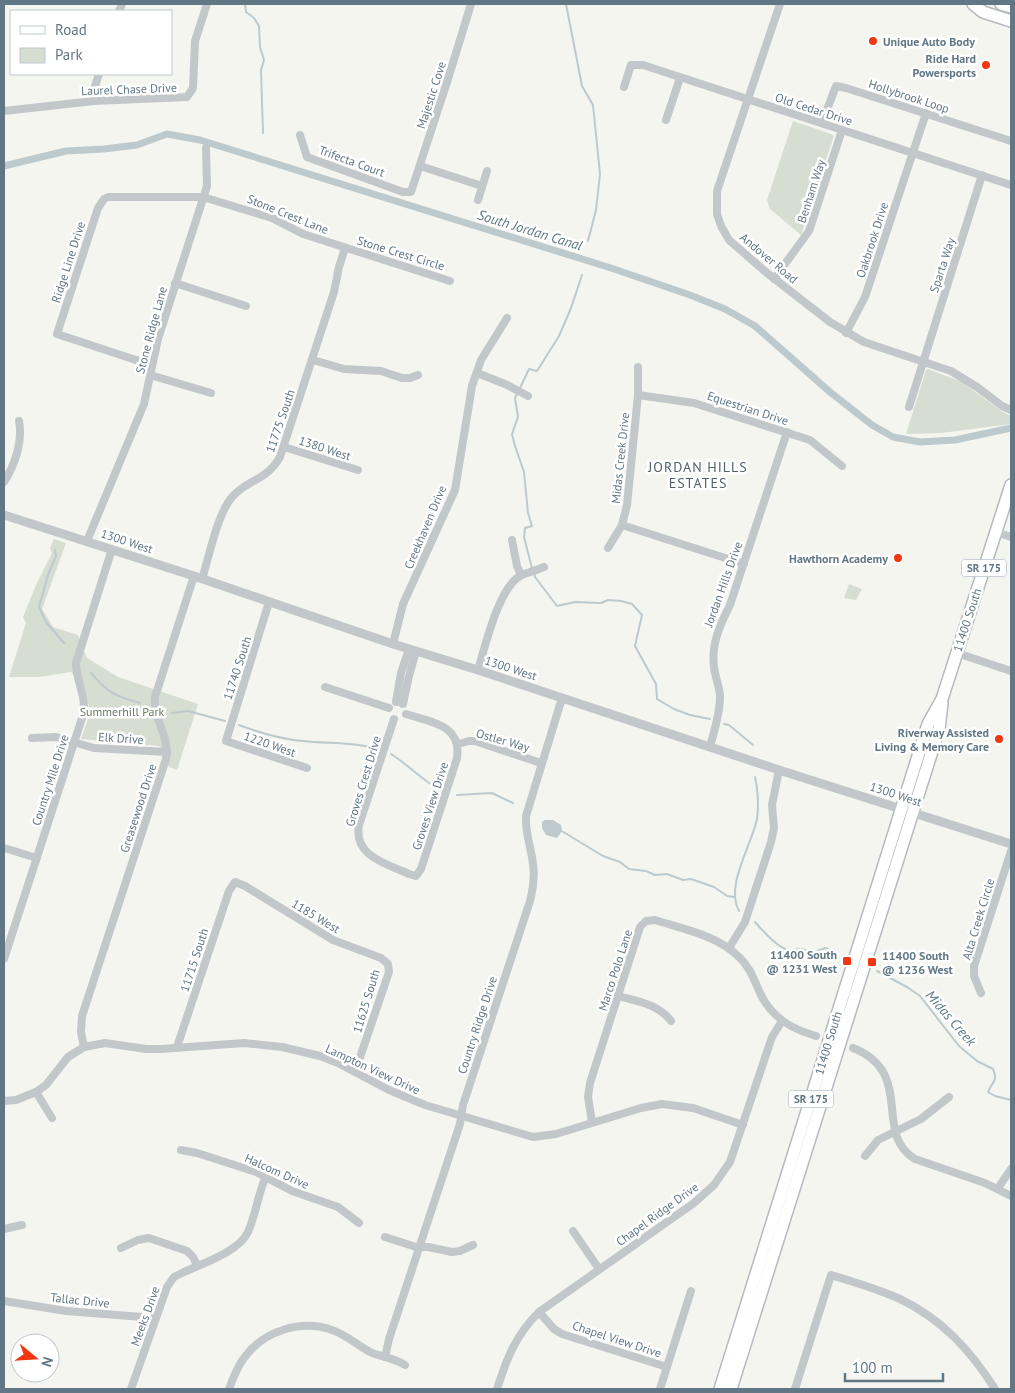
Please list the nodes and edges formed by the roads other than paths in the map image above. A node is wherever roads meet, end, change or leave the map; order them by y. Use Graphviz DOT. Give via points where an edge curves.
graph roads {
  1 [pos="207,4"];
  2 [pos="471,4"];
  3 [pos="780,4"];
  4 [pos="973,4"];
  5 [pos="1001,4"];
  6 [pos="1011,7"];
  7 [pos="1011,21"];
  8 [pos="99,75"];
  9 [pos="680,78"];
  10 [pos="624,87"];
  11 [pos="748,99"];
  12 [pos="94,101"];
  13 [pos="4,111"];
  14 [pos="926,113"];
  15 [pos="666,120"];
  16 [pos="822,123"];
  17 [pos="842,130"];
  18 [pos="300,135"];
  19 [pos="1011,141"];
  20 [pos="206,148"];
  21 [pos="913,152"];
  22 [pos="420,166"];
  23 [pos="487,171"];
  24 [pos="982,175"];
  25 [pos="1011,183"];
  26 [pos="482,186"];
  27 [pos="411,192"];
  28 [pos="203,197"];
  29 [pos="104,199"];
  30 [pos="478,200"];
  31 [pos="345,248"];
  32 [pos="774,278"];
  33 [pos="450,281"];
  34 [pos="175,283"];
  35 [pos="246,306"];
  36 [pos="507,318"];
  37 [pos="846,333"];
  38 [pos="313,360"];
  39 [pos="923,362"];
  40 [pos="152,363"];
  41 [pos="638,367"];
  42 [pos="477,373"];
  43 [pos="150,375"];
  44 [pos="418,376"];
  45 [pos="211,393"];
  46 [pos="638,395"];
  47 [pos="528,396"];
  48 [pos="909,407"];
  49 [pos="1011,410"];
  50 [pos="18,421"];
  51 [pos="787,432"];
  52 [pos="284,447"];
  53 [pos="842,466"];
  54 [pos="358,470"];
  55 [pos="4,482"];
  56 [pos="1011,485"];
  57 [pos="4,515"];
  58 [pos="622,524"];
  59 [pos="996,532"];
  60 [pos="1011,537"];
  61 [pos="512,540"];
  62 [pos="87,541"];
  63 [pos="608,548"];
  64 [pos="112,549"];
  65 [pos="744,564"];
  66 [pos="544,567"];
  67 [pos="525,574"];
  68 [pos="198,577"];
  69 [pos="269,602"];
  70 [pos="393,644"];
  71 [pos="413,650"];
  72 [pos="957,653"];
  73 [pos="478,670"];
  74 [pos="1011,671"];
  75 [pos="325,687"];
  76 [pos="562,698"];
  77 [pos="942,699"];
  78 [pos="400,703"];
  79 [pos="390,708"];
  80 [pos="406,714"];
  81 [pos="394,718"];
  82 [pos="32,738"];
  83 [pos="226,740"];
  84 [pos="74,742"];
  85 [pos="458,744"];
  86 [pos="710,747"];
  87 [pos="167,752"];
  88 [pos="542,763"];
  89 [pos="307,768"];
  90 [pos="779,770"];
  91 [pos="901,809"];
  92 [pos="913,812"];
  93 [pos="1011,844"];
  94 [pos="4,848"];
  95 [pos="1011,851"];
  96 [pos="37,858"];
  97 [pos="416,876"];
  98 [pos="235,882"];
  99 [pos="7,941"];
  100 [pos="729,948"];
  101 [pos="4,959"];
  102 [pos="388,964"];
  103 [pos="982,993"];
  104 [pos="618,996"];
  105 [pos="671,1021"];
  106 [pos="782,1021"];
  107 [pos="816,1036"];
  108 [pos="84,1047"];
  109 [pos="177,1047"];
  110 [pos="853,1048"];
  111 [pos="355,1072"];
  112 [pos="36,1092"];
  113 [pos="949,1097"];
  114 [pos="4,1101"];
  115 [pos="461,1116"];
  116 [pos="52,1118"];
  117 [pos="592,1122"];
  118 [pos="743,1125"];
  119 [pos="896,1131"];
  120 [pos="181,1150"];
  121 [pos="865,1156"];
  122 [pos="1011,1169"];
  123 [pos="266,1176"];
  124 [pos="998,1188"];
  125 [pos="1011,1196"];
  126 [pos="359,1223"];
  127 [pos="22,1225"];
  128 [pos="4,1229"];
  129 [pos="573,1231"];
  130 [pos="385,1238"];
  131 [pos="473,1245"];
  132 [pos="420,1247"];
  133 [pos="121,1248"];
  134 [pos="197,1266"];
  135 [pos="599,1269"];
  136 [pos="690,1291"];
  137 [pos="4,1301"];
  138 [pos="539,1312"];
  139 [pos="155,1318"];
  140 [pos="385,1357"];
  141 [pos="404,1364"];
  142 [pos="666,1367"];
  143 [pos="131,1389"];
  144 [pos="230,1389"];
  145 [pos="497,1389"];
  146 [pos="660,1389"];
  147 [pos="720,1389"];
  148 [pos="731,1389"];
  149 [pos="795,1389"];
  150 [pos="995,1389"];
  1 -- 12 [label="street, Laurel Chase Drive" via="195,41 194,88 188,97"];
  2 -- 22 [label="street, Majestic Cove"];
  3 -- 11 [label="street, Andover Road"];
  4 -- 7 [label="main road" via="983,12"];
  5 -- 6 [label="main road"];
  8 -- 12 [label="street"];
  9 -- 10 [label="street, Old Cedar Drive" via="643,65 631,65"];
  9 -- 11 [label="street, Old Cedar Drive"];
  9 -- 15 [label="street"];
  11 -- 16 [label="street, Old Cedar Drive"];
  11 -- 32 [label="street, Andover Road" via="717,191 717,214 729,240"];
  12 -- 13 [label="street, Laurel Chase Drive"];
  14 -- 16 [label="street, Hollybrook Loop" via="836,86"];
  14 -- 19 [label="street, Hollybrook Loop"];
  14 -- 21 [label="street, Oakbrook Drive"];
  16 -- 17 [label="street, Old Cedar Drive"];
  17 -- 21 [label="street, Old Cedar Drive"];
  17 -- 32 [label="street, Benham Way" via="809,232"];
  18 -- 27 [label="street, Trifecta Court" via="307,157"];
  20 -- 28 [label="street, Stone Ridge Lane" via="208,177"];
  21 -- 24 [label="street, Old Cedar Drive"];
  21 -- 37 [label="street, Oakbrook Drive" via="865,297"];
  22 -- 26 [label="street"];
  22 -- 27 [label="street, Majestic Cove"];
  23 -- 26 [label="street"];
  24 -- 25 [label="street, Old Cedar Drive"];
  24 -- 39 [label="street, Sparta Way"];
  26 -- 30 [label="street"];
  28 -- 29 [label="street, Stone Crest Lane" via="114,196"];
  28 -- 31 [label="street, Stone Crest Lane" via="272,218 295,231"];
  28 -- 34 [label="street, Stone Ridge Lane"];
  29 -- 40 [label="street, Ridge Line Drive" via="98,208 57,334"];
  31 -- 33 [label="street, Stone Crest Circle"];
  31 -- 38 [label="street, 11775 South"];
  32 -- 37 [label="street, Andover Road"];
  34 -- 35 [label="street"];
  34 -- 40 [label="street, Stone Ridge Lane"];
  36 -- 42 [label="street, Creekhaven Drive" via="481,360"];
  37 -- 39 [label="street, Andover Road"];
  38 -- 44 [label="street" via="344,369 381,371 402,378"];
  38 -- 52 [label="street, 11775 South"];
  39 -- 48 [label="street, Sparta Way"];
  39 -- 49 [label="street, Andover Road" via="956,374"];
  40 -- 43 [label="street, Stone Ridge Lane"];
  41 -- 46 [label="street, Midas Creek Drive"];
  42 -- 47 [label="street"];
  42 -- 70 [label="street, Creekhaven Drive" via="472,386 455,490 403,604"];
  43 -- 45 [label="street"];
  43 -- 62 [label="street, Stone Ridge Lane" via="144,404"];
  46 -- 51 [label="street, Equestrian Drive" via="694,403"];
  46 -- 58 [label="street, Midas Creek Drive" via="630,482"];
  50 -- 55 [label="street" via="20,440"];
  51 -- 53 [label="street, Equestrian Drive" via="810,440"];
  51 -- 65 [label="street, Jordan Hills Drive"];
  52 -- 54 [label="street, 1380 West"];
  52 -- 68 [label="street, 11775 South" via="270,472 239,490 227,504"];
  56 -- 59 [label="main road, 11400 South / SR 175"];
  57 -- 62 [label="street, 1300 West"];
  58 -- 63 [label="street, Midas Creek Drive"];
  58 -- 65 [label="street"];
  59 -- 60 [label="street"];
  59 -- 72 [label="main road, 11400 South / SR 175"];
  61 -- 67 [label="street" via="517,566"];
  62 -- 64 [label="street, 1300 West"];
  64 -- 68 [label="street, 1300 West"];
  64 -- 84 [label="street, Country Mile Drive" via="76,664 85,707"];
  65 -- 86 [label="street, Jordan Hills Drive" via="713,647 720,697"];
  66 -- 67 [label="street"];
  67 -- 73 [label="street" via="501,598"];
  68 -- 69 [label="street, 1300 West"];
  68 -- 87 [label="street, Greasewood Drive" via="155,697 155,714"];
  69 -- 70 [label="street, 1300 West"];
  69 -- 83 [label="street, 11740 South"];
  70 -- 71 [label="street, 1300 West"];
  71 -- 73 [label="street, 1300 West"];
  71 -- 78 [label="street"];
  72 -- 74 [label="street"];
  72 -- 77 [label="main road, 11400 South / SR 175"];
  73 -- 76 [label="street, 1300 West"];
  75 -- 79 [label="street"];
  76 -- 86 [label="street, 1300 West"];
  76 -- 88 [label="street, Country Ridge Drive"];
  77 -- 91 [label="main road, 11400 South / SR 175" via="928,724"];
  77 -- 92 [label="main road, 11400 South / SR 175" via="939,729"];
  78 -- 79 [label="street"];
  78 -- 80 [label="street"];
  79 -- 81 [label="street"];
  80 -- 81 [label="street" via="402,718"];
  80 -- 85 [label="street" via="446,728"];
  81 -- 97 [label="street, Groves Crest Drive" via="358,836 368,854"];
  82 -- 84 [label="street, Elk Drive" via="56,737"];
  83 -- 89 [label="street, 1220 West"];
  84 -- 87 [label="street, Elk Drive" via="103,749"];
  84 -- 96 [label="street, Country Mile Drive"];
  85 -- 88 [label="street, Ostler Way" via="475,741"];
  85 -- 97 [label="street, Groves View Drive" via="457,758"];
  86 -- 90 [label="street, 1300 West"];
  87 -- 108 [label="street, Greasewood Drive" via="82,1016"];
  88 -- 115 [label="street, Country Ridge Drive" via="526,816 534,876 532,895"];
  90 -- 91 [label="street, 1300 West"];
  90 -- 100 [label="street" via="772,805 772,842 746,922"];
  91 -- 92 [label="street, 1300 West"];
  91 -- 147 [label="main road, 11400 South / SR 175"];
  92 -- 93 [label="street, 1300 West"];
  92 -- 148 [label="main road, 11400 South / SR 175"];
  94 -- 96 [label="street"];
  95 -- 103 [label="street, Alta Creek Circle" via="974,966 976,982"];
  96 -- 99 [label="street, Country Mile Drive"];
  98 -- 102 [label="street, 1185 West" via="333,940 381,958"];
  98 -- 109 [label="street, 11715 South" via="229,891"];
  99 -- 101 [label="street, Country Mile Drive"];
  100 -- 104 [label="street, Marco Polo Lane" via="708,937 655,920 646,921 640,927"];
  100 -- 106 [label="street, Marco Polo Lane" via="745,963 766,1004"];
  102 -- 111 [label="street, 11625 South" via="389,972"];
  104 -- 105 [label="street" via="658,1008"];
  104 -- 117 [label="street, Marco Polo Lane" via="588,1090"];
  106 -- 107 [label="street, Marco Polo Lane"];
  106 -- 118 [label="street, Chapel Ridge Drive" via="772,1037"];
  108 -- 109 [label="street, Lampton View Drive" via="105,1043 146,1049"];
  108 -- 112 [label="street, Lampton View Drive" via="68,1057 46,1085"];
  109 -- 111 [label="street, Lampton View Drive" via="244,1043 282,1047 320,1056"];
  110 -- 119 [label="street" via="872,1057 884,1073"];
  111 -- 115 [label="street, Lampton View Drive" via="407,1098"];
  112 -- 114 [label="street, Lampton View Drive"];
  112 -- 116 [label="street"];
  113 -- 119 [label="street" via="921,1120"];
  115 -- 117 [label="street, Lampton View Drive" via="533,1137 556,1134"];
  115 -- 132 [label="street, Country Ridge Drive"];
  117 -- 118 [label="street, Lampton View Drive" via="662,1104 693,1108"];
  118 -- 135 [label="street, Chapel Ridge Drive" via="730,1162 714,1186 694,1204"];
  119 -- 121 [label="street" via="878,1140"];
  119 -- 124 [label="street" via="902,1149 915,1159"];
  120 -- 123 [label="street, Halcom Drive"];
  122 -- 124 [label="street"];
  123 -- 126 [label="street, Halcom Drive" via="292,1191 338,1208"];
  123 -- 134 [label="street, Meeks Drive" via="250,1227 242,1240 232,1249"];
  124 -- 125 [label="street"];
  127 -- 128 [label="street"];
  129 -- 135 [label="street"];
  130 -- 132 [label="street"];
  131 -- 132 [label="street" via="456,1252"];
  132 -- 140 [label="street, Country Ridge Drive"];
  133 -- 134 [label="street" via="141,1238 153,1239 186,1251"];
  134 -- 139 [label="street, Meeks Drive" via="170,1282"];
  135 -- 138 [label="street, Chapel Ridge Drive"];
  136 -- 142 [label="street"];
  137 -- 139 [label="street, Tallac Drive" via="66,1311"];
  138 -- 142 [label="street, Chapel View Drive" via="562,1334"];
  138 -- 145 [label="street, Chapel Ridge Drive" via="527,1324 511,1350"];
  139 -- 143 [label="street, Meeks Drive"];
  140 -- 141 [label="street"];
  140 -- 144 [label="street" via="332,1330 317,1326 294,1327 272,1334 253,1347 239,1365"];
  142 -- 146 [label="street"];
  149 -- 150 [label="street" via="831,1275 898,1298 933,1318 974,1357"];
}
